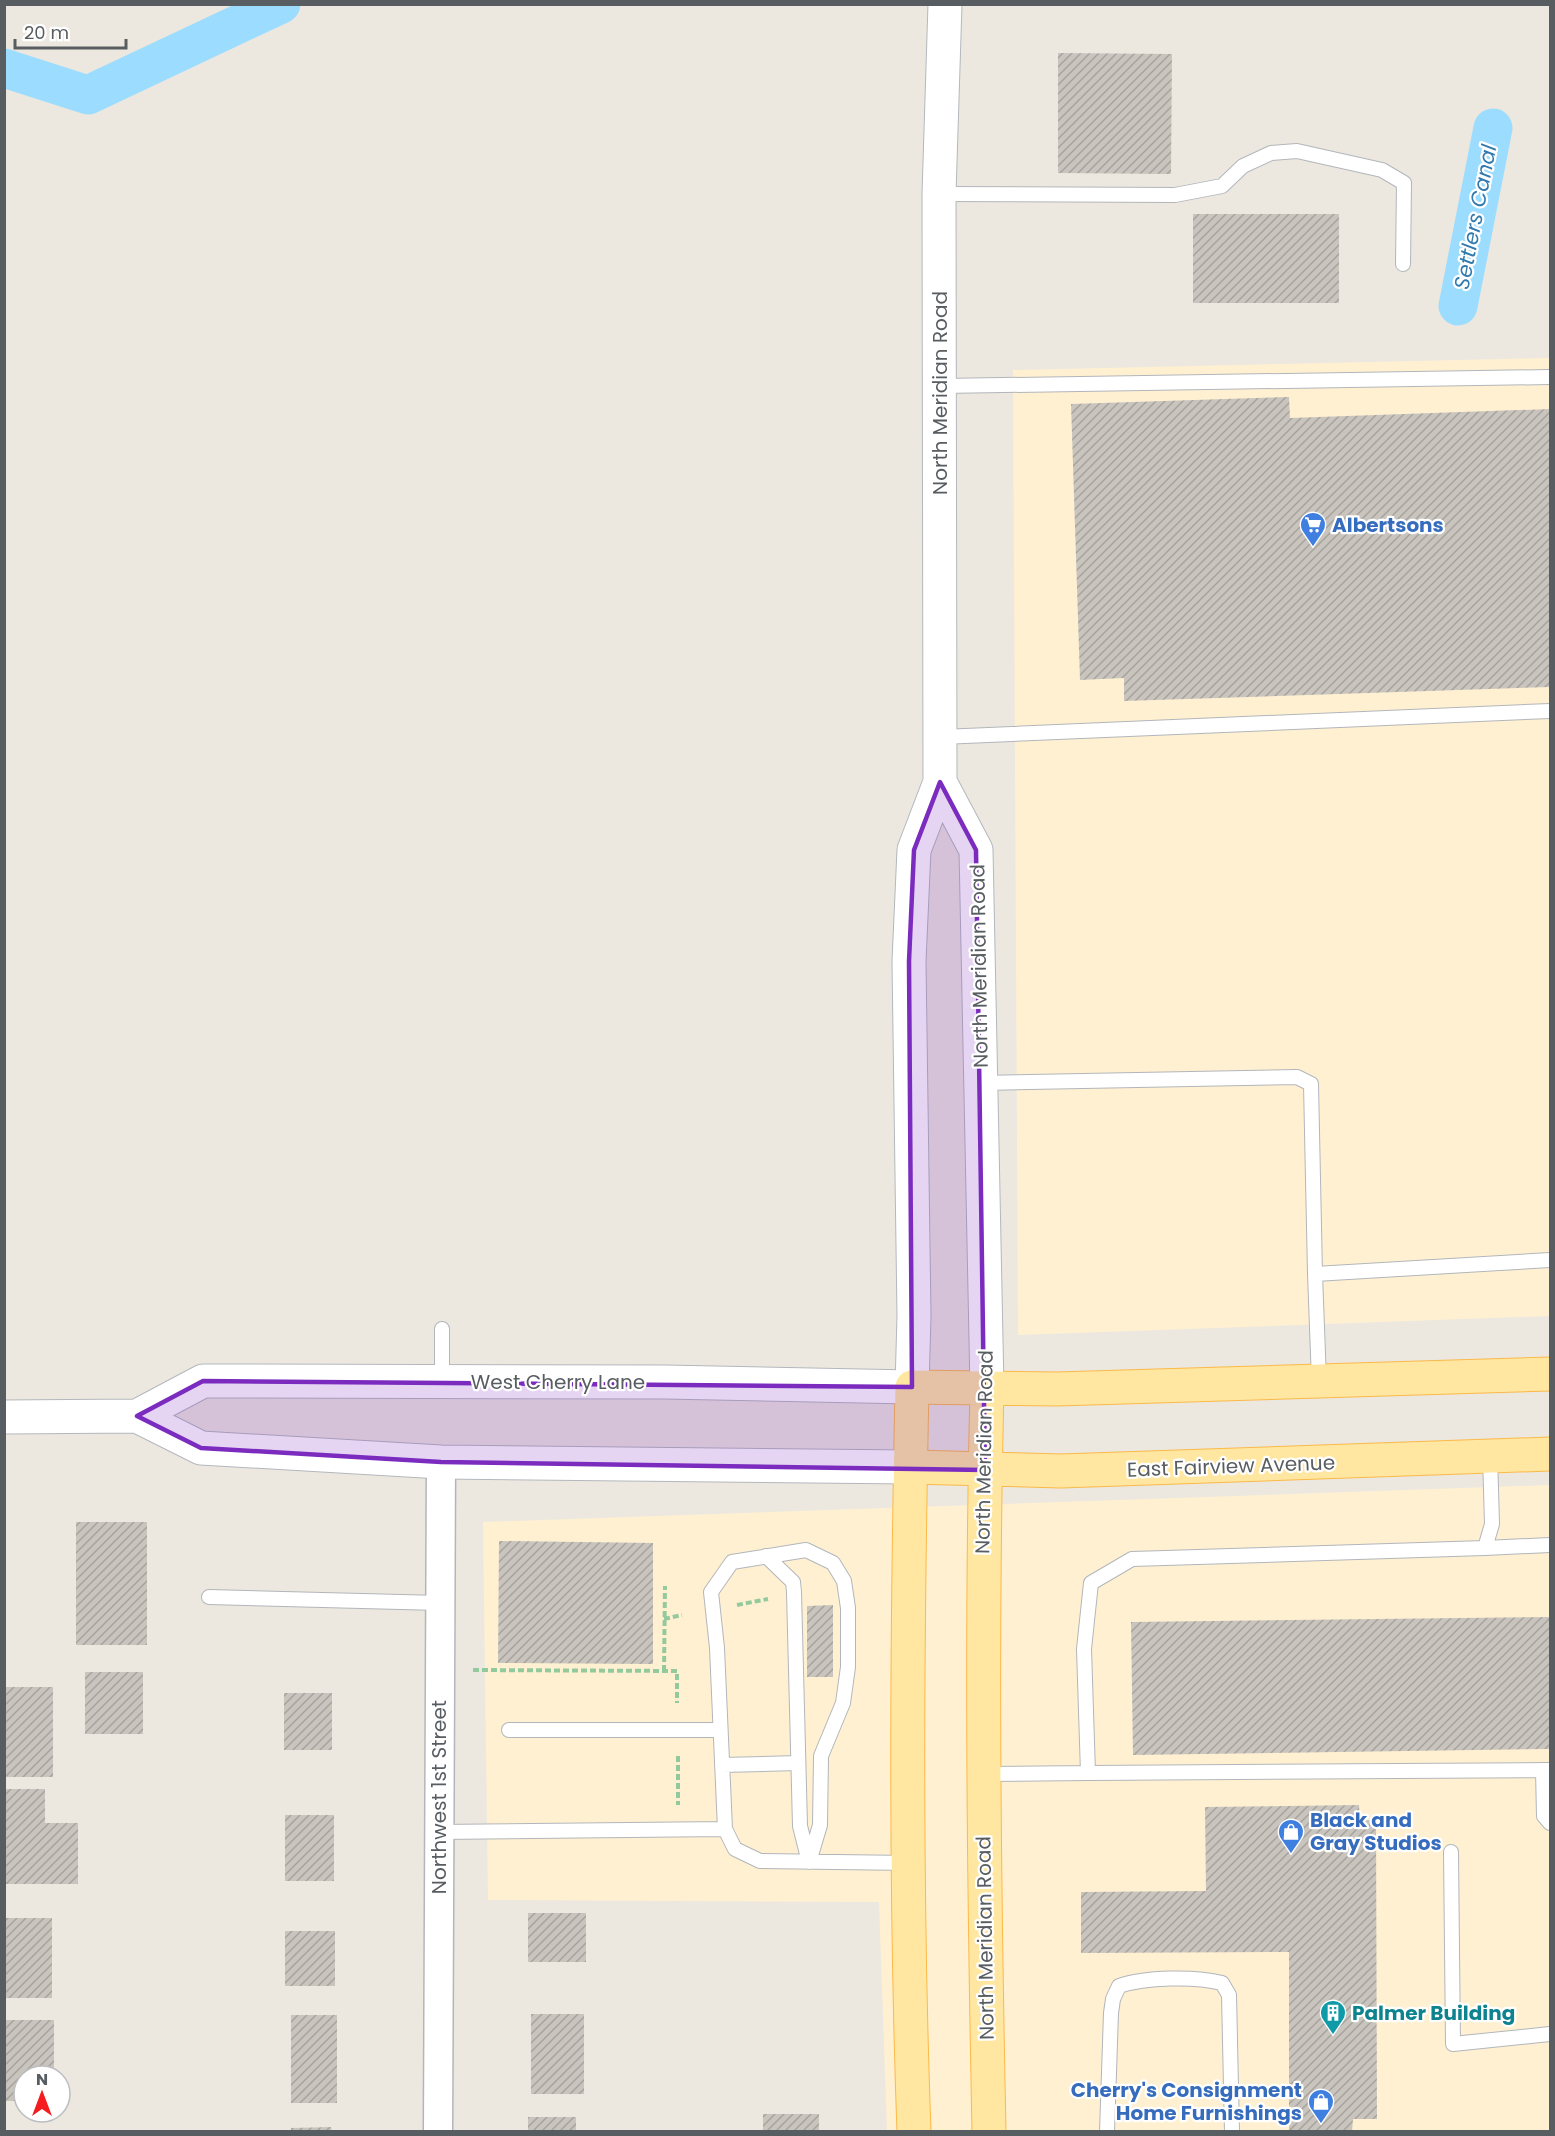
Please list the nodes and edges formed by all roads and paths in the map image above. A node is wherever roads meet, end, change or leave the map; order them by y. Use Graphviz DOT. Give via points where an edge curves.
graph roads {
  1 [pos="945,4"];
  2 [pos="939,194"];
  3 [pos="1403,264"];
  4 [pos="1551,377"];
  5 [pos="941,386"];
  6 [pos="1551,711"];
  7 [pos="941,737"];
  8 [pos="940,782"];
  9 [pos="981,1083"];
  10 [pos="1551,1260"];
  11 [pos="1315,1274"];
  12 [pos="442,1329"];
  13 [pos="1551,1374"];
  14 [pos="1319,1381"];
  15 [pos="442,1382"];
  16 [pos="912,1387"];
  17 [pos="987,1389"];
  18 [pos="137,1416"];
  19 [pos="4,1417"];
  20 [pos="1551,1454"];
  21 [pos="1490,1455"];
  22 [pos="441,1462"];
  23 [pos="911,1467"];
  24 [pos="985,1470"];
  25 [pos="1551,1545"];
  26 [pos="1485,1548"];
  27 [pos="766,1556"];
  28 [pos="665,1586"];
  29 [pos="209,1597"];
  30 [pos="776,1599"];
  31 [pos="440,1602"];
  32 [pos="734,1606"];
  33 [pos="682,1616"];
  34 [pos="664,1619"];
  35 [pos="470,1670"];
  36 [pos="664,1671"];
  37 [pos="677,1705"];
  38 [pos="509,1730"];
  39 [pos="720,1730"];
  40 [pos="678,1749"];
  41 [pos="798,1763"];
  42 [pos="722,1765"];
  43 [pos="1547,1770"];
  44 [pos="1088,1773"];
  45 [pos="982,1774"];
  46 [pos="678,1813"];
  47 [pos="1551,1823"];
  48 [pos="725,1829"];
  49 [pos="439,1832"];
  50 [pos="1451,1852"];
  51 [pos="809,1862"];
  52 [pos="909,1863"];
  53 [pos="1551,2034"];
  54 [pos="438,2132"];
  55 [pos="914,2132"];
  56 [pos="988,2132"];
  57 [pos="1107,2132"];
  58 [pos="1232,2132"];
  1 -- 2 [label="main road, North Meridian Road"];
  2 -- 3 [label="lane" via="1175,195 1222,186 1243,166 1271,153 1297,151 1382,170 1404,183"];
  2 -- 5 [label="main road, North Meridian Road"];
  4 -- 5 [label="lane"];
  5 -- 7 [label="main road, North Meridian Road"];
  6 -- 7 [label="lane"];
  7 -- 8 [label="main road, North Meridian Road"];
  8 -- 9 [label="main road, North Meridian Road" via="976,850"];
  8 -- 16 [label="main road, North Meridian Road" via="914,850 909,961"];
  9 -- 11 [label="lane" via="1297,1077 1311,1084"];
  9 -- 17 [label="main road, North Meridian Road"];
  10 -- 11 [label="lane"];
  11 -- 14 [label="lane"];
  12 -- 15 [label="lane"];
  13 -- 14 [label="main road"];
  14 -- 17 [label="main road"];
  15 -- 16 [label="main road, West Cherry Lane"];
  15 -- 18 [label="main road, West Cherry Lane" via="203,1381"];
  16 -- 17 [label="main road, West Cherry Lane"];
  16 -- 23 [label="main road, North Meridian Road"];
  17 -- 24 [label="main road, North Meridian Road"];
  18 -- 19 [label="main road, West Cherry Lane"];
  18 -- 22 [label="main road, West Cherry Lane" via="201,1448"];
  20 -- 21 [label="main road, East Fairview Avenue"];
  21 -- 24 [label="main road, East Fairview Avenue" via="1061,1472"];
  21 -- 26 [label="lane" via="1492,1524"];
  22 -- 23 [label="main road, West Cherry Lane"];
  22 -- 31 [label="street, Northwest 1st Street"];
  23 -- 24 [label="main road, East Fairview Avenue"];
  23 -- 52 [label="main road, North Meridian Road"];
  24 -- 45 [label="main road, North Meridian Road"];
  25 -- 26 [label="lane"];
  26 -- 44 [label="lane" via="1132,1559 1091,1583 1084,1649"];
  27 -- 39 [label="lane" via="732,1562 711,1592"];
  27 -- 41 [label="lane" via="793,1582"];
  27 -- 51 [label="lane" via="806,1550 820,1555 832,1563 844,1581 847,1598 848,1667 843,1703 821,1756 820,1825"];
  28 -- 34 [label="path"];
  29 -- 31 [label="lane"];
  30 -- 32 [label="path"];
  31 -- 49 [label="street, Northwest 1st Street"];
  33 -- 34 [label="path"];
  34 -- 36 [label="path"];
  35 -- 36 [label="path"];
  36 -- 37 [label="path" via="677,1671"];
  38 -- 39 [label="lane"];
  39 -- 42 [label="lane"];
  40 -- 46 [label="path"];
  41 -- 42 [label="lane"];
  41 -- 51 [label="lane" via="800,1826"];
  42 -- 48 [label="lane"];
  43 -- 44 [label="lane"];
  43 -- 47 [label="lane" via="1544,1816"];
  44 -- 45 [label="lane"];
  45 -- 56 [label="main road, North Meridian Road"];
  48 -- 49 [label="lane"];
  48 -- 51 [label="lane" via="735,1849 760,1862"];
  49 -- 54 [label="street, Northwest 1st Street"];
  50 -- 53 [label="lane" via="1453,2044"];
  51 -- 52 [label="lane"];
  52 -- 55 [label="main road, North Meridian Road"];
  57 -- 58 [label="lane" via="1111,2013 1119,1986 1133,1981 1209,1980 1222,1983 1230,1995"];
}
